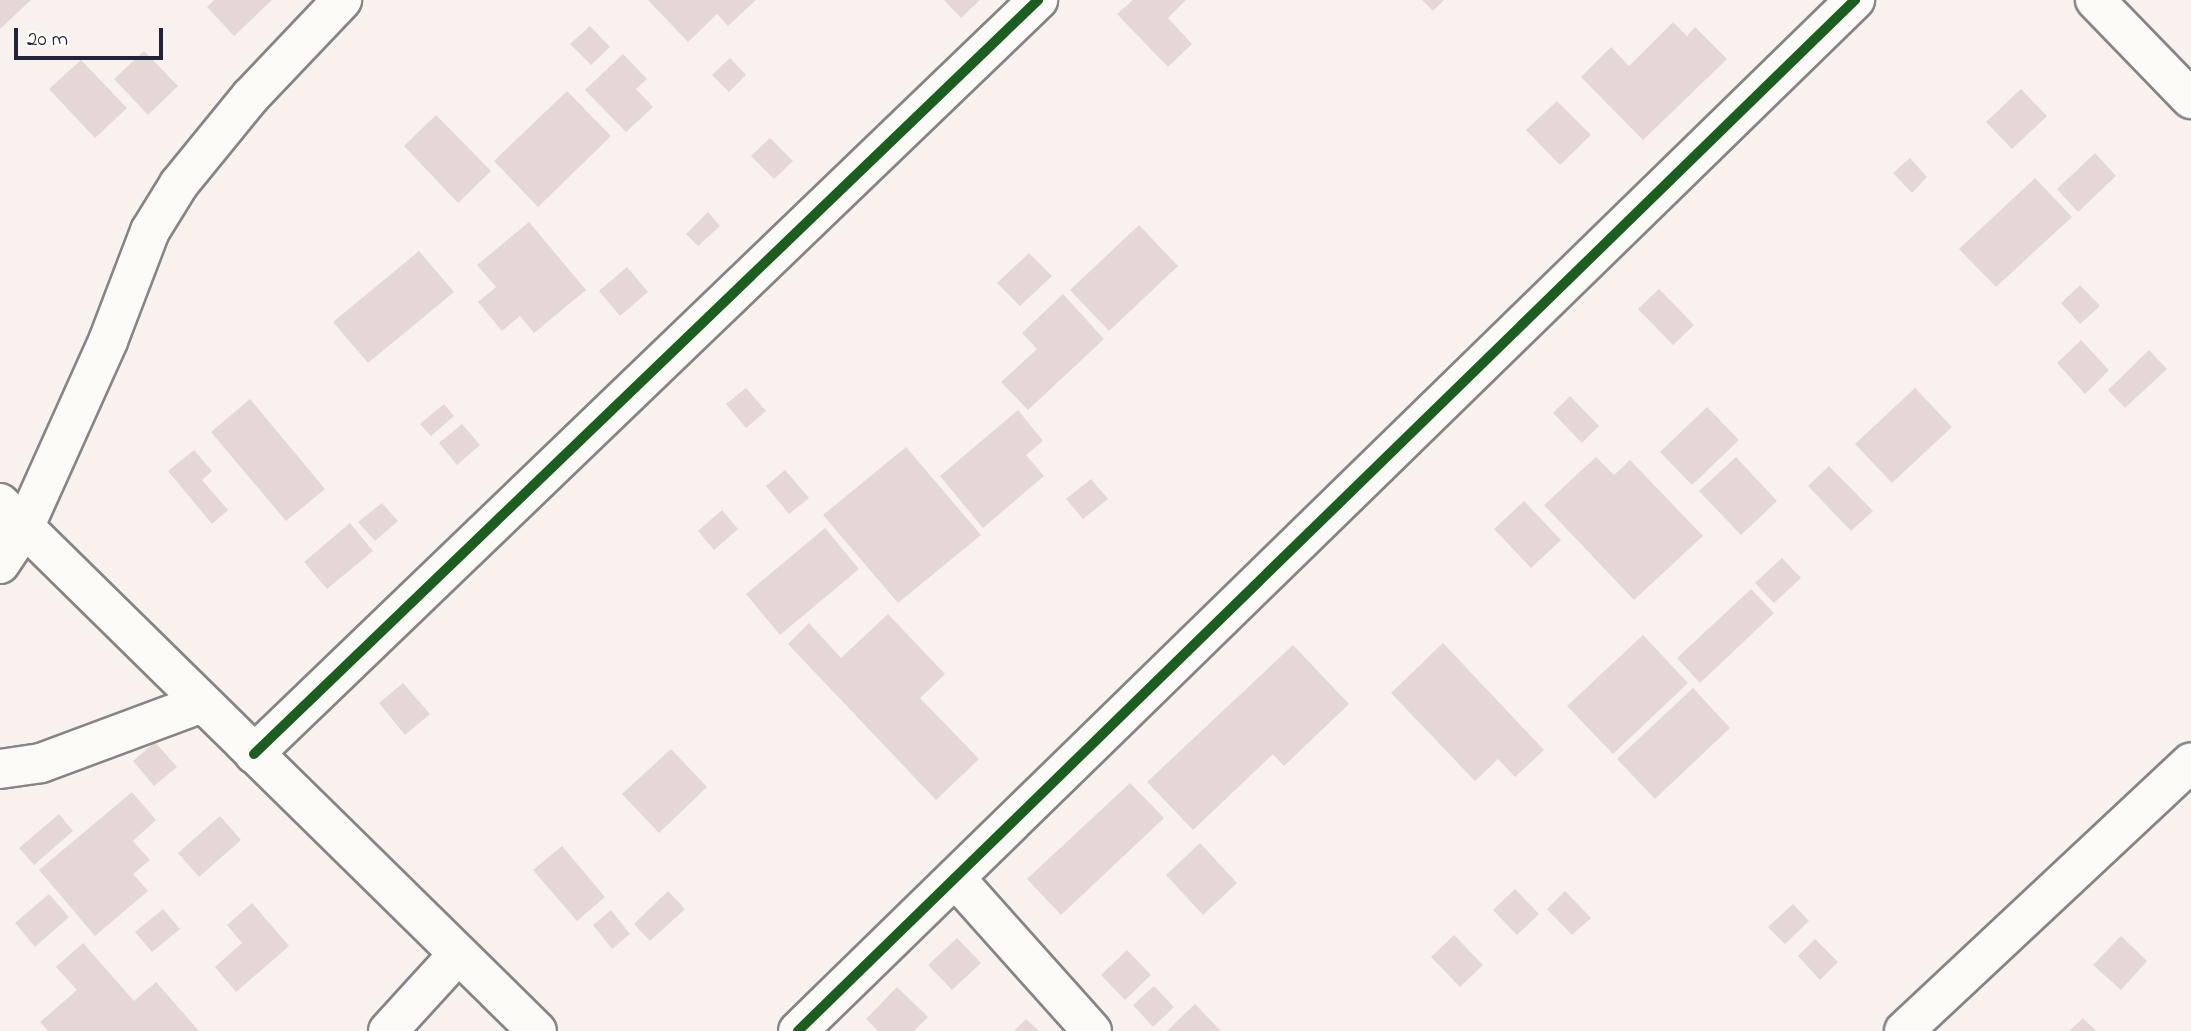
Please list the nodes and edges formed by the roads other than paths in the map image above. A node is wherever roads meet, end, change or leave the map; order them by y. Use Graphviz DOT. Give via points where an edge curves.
graph roads {
  1 [pos="342,0"];
  2 [pos="1038,0"];
  3 [pos="1855,0"];
  4 [pos="2095,0"];
  5 [pos="2191,99"];
  6 [pos="12,516"];
  7 [pos="0,564"];
  8 [pos="202,703"];
  9 [pos="254,754"];
  10 [pos="2191,762"];
  11 [pos="0,769"];
  12 [pos="956,879"];
  13 [pos="450,963"];
  14 [pos="388,1031"];
  15 [pos="537,1031"];
  16 [pos="798,1031"];
  17 [pos="1092,1031"];
  18 [pos="1904,1031"];
  1 -- 6 [label="street" via="242,107 179,184 150,230 108,341"];
  2 -- 9 [label="street"];
  3 -- 12 [label="street"];
  4 -- 5 [label="street"];
  6 -- 7 [label="street"];
  6 -- 8 [label="street"];
  8 -- 9 [label="street"];
  8 -- 11 [label="street" via="41,763"];
  9 -- 15 [label="street"];
  10 -- 18 [label="street"];
  12 -- 16 [label="street"];
  12 -- 17 [label="street"];
  13 -- 14 [label="street"];
}
